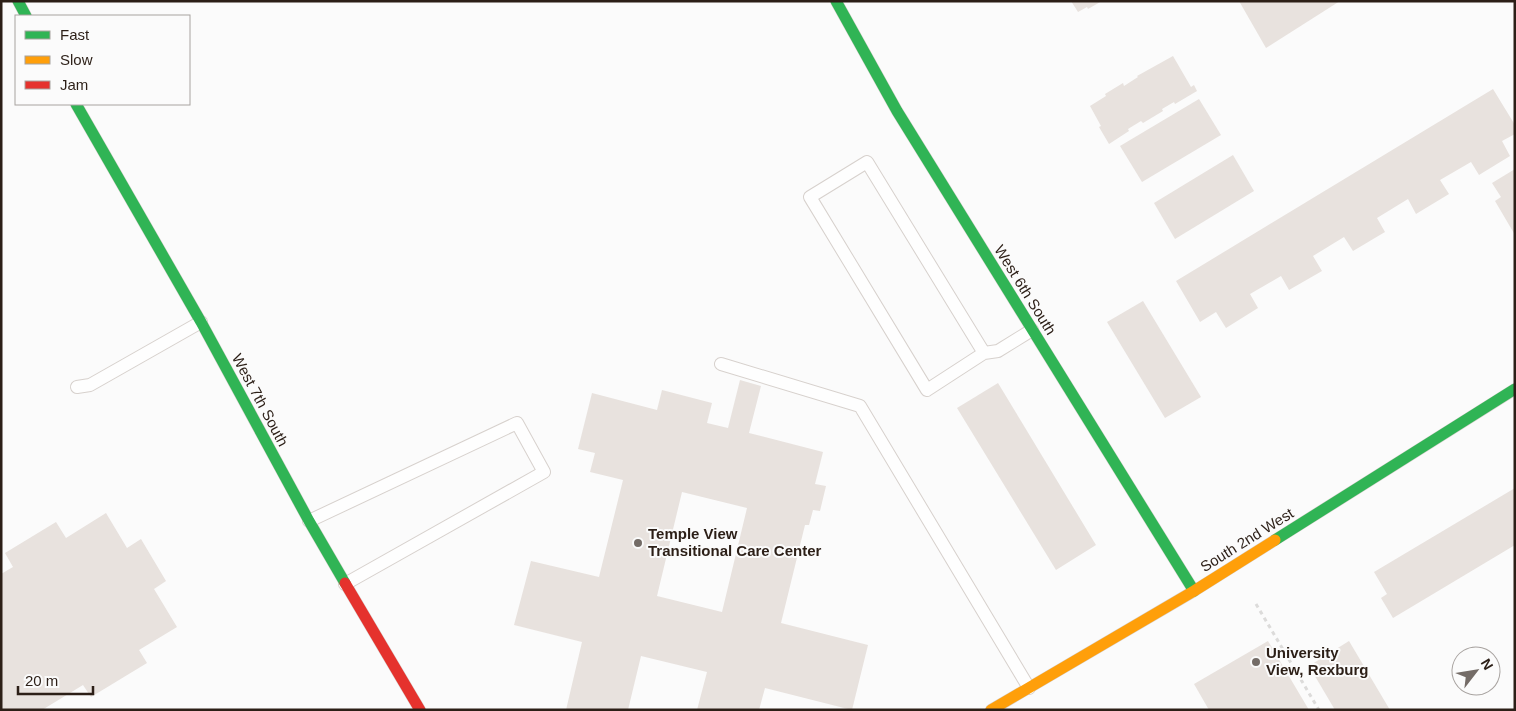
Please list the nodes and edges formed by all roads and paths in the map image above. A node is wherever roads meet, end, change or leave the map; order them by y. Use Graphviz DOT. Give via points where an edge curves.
graph roads {
  1 [pos="18,1"];
  2 [pos="836,1"];
  3 [pos="25,15"];
  4 [pos="77,105"];
  5 [pos="201,322"];
  6 [pos="1032,330"];
  7 [pos="984,354"];
  8 [pos="721,364"];
  9 [pos="77,387"];
  10 [pos="1515,390"];
  11 [pos="308,521"];
  12 [pos="345,584"];
  13 [pos="1194,591"];
  14 [pos="1256,604"];
  15 [pos="1028,688"];
  16 [pos="420,710"];
  17 [pos="991,710"];
  18 [pos="1319,710"];
  1 -- 3 [label="main road"];
  2 -- 6 [label="main road, West 6th South" via="897,111"];
  4 -- 5 [label="main road, West 7th South"];
  5 -- 9 [label="lane" via="90,385"];
  5 -- 11 [label="main road, West 7th South"];
  6 -- 7 [label="lane" via="998,352"];
  6 -- 13 [label="main road, West 6th South"];
  7 -- 7 [label="lane" via="926,390 810,197 867,162"];
  8 -- 15 [label="lane" via="860,406"];
  10 -- 13 [label="main road, South 2nd West"];
  11 -- 12 [label="main road, West 7th South"];
  11 -- 12 [label="lane" via="517,422 544,472"];
  12 -- 16 [label="main road, West 7th South"];
  13 -- 15 [label="main road, South 2nd West"];
  14 -- 18 [label="path"];
  15 -- 17 [label="main road, South 2nd West"];
}
